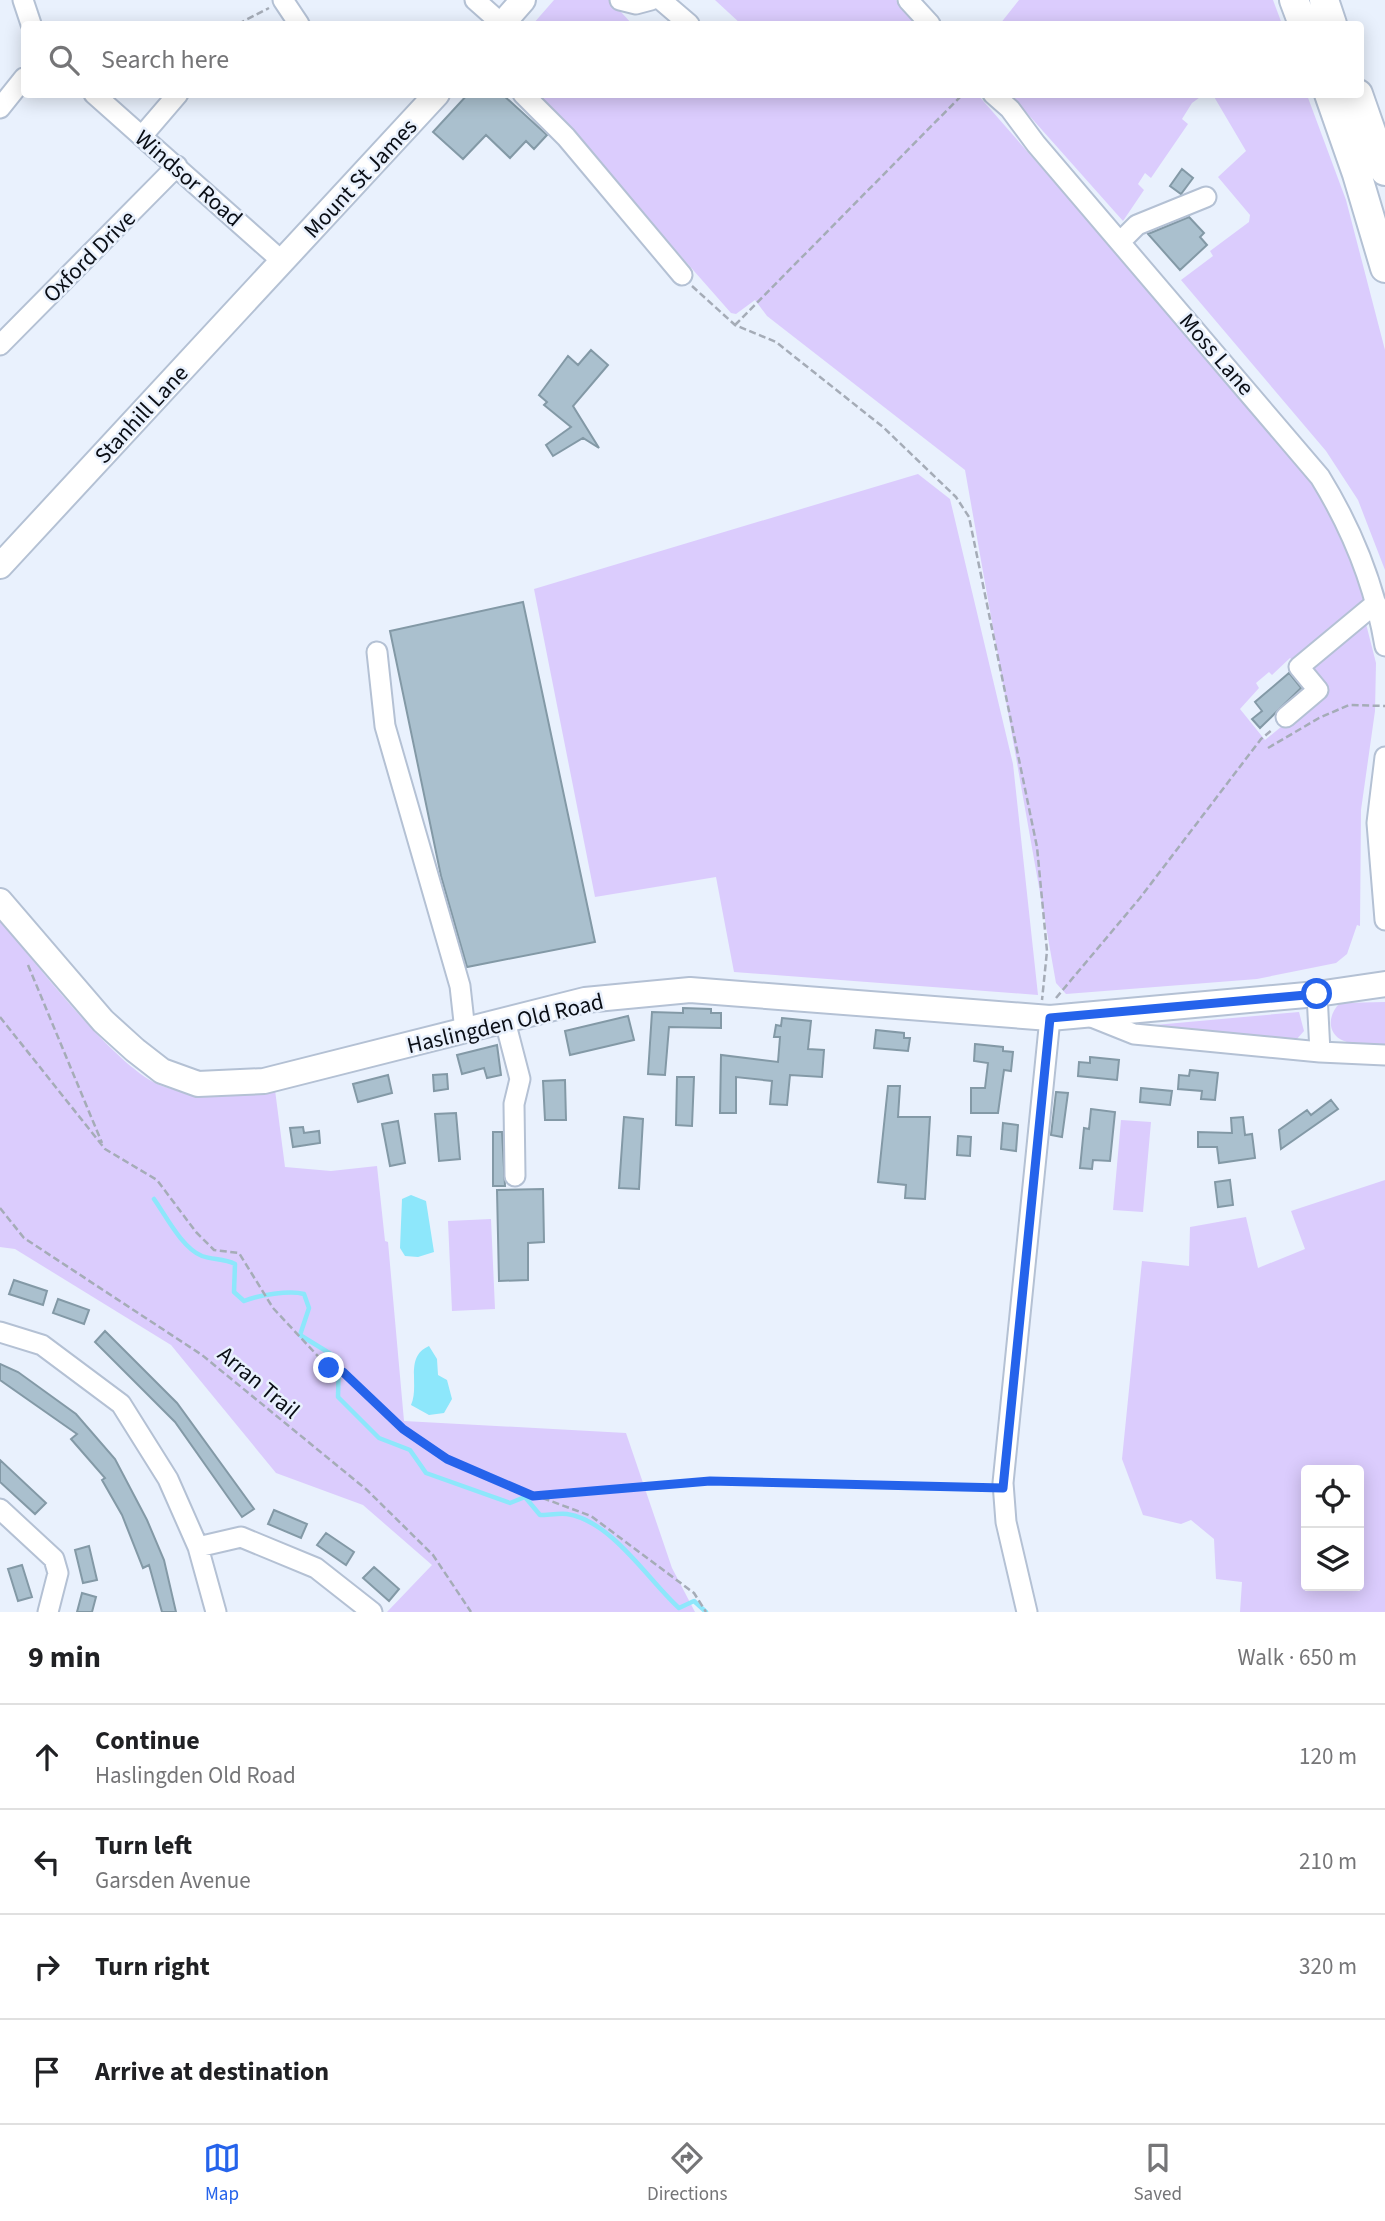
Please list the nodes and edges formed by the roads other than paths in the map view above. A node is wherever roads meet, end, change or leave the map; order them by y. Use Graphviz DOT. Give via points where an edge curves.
graph roads {
  1 [pos="23,0"];
  2 [pos="283,0"];
  3 [pos="475,0"];
  4 [pos="523,0"];
  5 [pos="620,0"];
  6 [pos="651,0"];
  7 [pos="661,0"];
  8 [pos="908,0"];
  9 [pos="1294,0"];
  10 [pos="1324,0"];
  11 [pos="30,21"];
  12 [pos="297,21"];
  13 [pos="499,21"];
  14 [pos="505,21"];
  15 [pos="686,21"];
  16 [pos="927,21"];
  17 [pos="1302,21"];
  18 [pos="1331,21"];
  19 [pos="21,82"];
  20 [pos="99,98"];
  21 [pos="175,98"];
  22 [pos="433,98"];
  23 [pos="527,98"];
  24 [pos="997,98"];
  25 [pos="1330,98"];
  26 [pos="1359,98"];
  27 [pos="0,108"];
  28 [pos="142,136"];
  29 [pos="177,166"];
  30 [pos="1385,172"];
  31 [pos="1206,197"];
  32 [pos="1121,241"];
  33 [pos="283,262"];
  34 [pos="1385,268"];
  35 [pos="682,275"];
  36 [pos="0,345"];
  37 [pos="0,566"];
  38 [pos="1376,603"];
  39 [pos="1385,646"];
  40 [pos="377,652"];
  41 [pos="1283,720"];
  42 [pos="1385,757"];
  43 [pos="0,901"];
  44 [pos="1385,920"];
  45 [pos="1385,984"];
  46 [pos="1317,994"];
  47 [pos="1089,1016"];
  48 [pos="1045,1017"];
  49 [pos="505,1021"];
  50 [pos="466,1031"];
  51 [pos="1320,1052"];
  52 [pos="1385,1055"];
  53 [pos="515,1176"];
  54 [pos="0,1332"];
  55 [pos="0,1509"];
  56 [pos="198,1547"];
  57 [pos="48,1612"];
  58 [pos="216,1612"];
  59 [pos="372,1612"];
  60 [pos="1027,1612"];
  1 -- 11 [label="street"];
  2 -- 12 [label="street"];
  3 -- 13 [label="street"];
  4 -- 14 [label="main road"];
  5 -- 6 [label="street" via="636,5"];
  7 -- 15 [label="street"];
  8 -- 16 [label="street"];
  9 -- 17 [label="highway"];
  10 -- 18 [label="highway"];
  19 -- 27 [label="street"];
  20 -- 28 [label="street, Windsor Road"];
  21 -- 28 [label="street"];
  22 -- 33 [label="main road, Mount St James"];
  23 -- 35 [label="street" via="566,137"];
  24 -- 32 [label="street, Moss Lane"];
  25 -- 34 [label="highway"];
  26 -- 30 [label="highway"];
  28 -- 29 [label="street, Windsor Road"];
  29 -- 33 [label="street, Windsor Road"];
  29 -- 36 [label="street, Oxford Drive"];
  31 -- 32 [label="street" via="1151,217"];
  32 -- 38 [label="street, Moss Lane" via="1320,477 1352,536"];
  33 -- 37 [label="main road, Stanhill Lane"];
  38 -- 39 [label="street, Moss Lane"];
  38 -- 41 [label="street" via="1299,667 1318,690"];
  40 -- 50 [label="street" via="385,726 460,986"];
  42 -- 44 [label="street" via="1377,823"];
  43 -- 50 [label="main road, Haslingden Old Road" via="103,1021 162,1070 198,1084 264,1081"];
  45 -- 46 [label="main road, Haslingden Old Road"];
  46 -- 47 [label="main road, Haslingden Old Road"];
  46 -- 51 [label="street"];
  47 -- 48 [label="main road, Haslingden Old Road"];
  47 -- 51 [label="street, Haslingden Old Road" via="1134,1034"];
  48 -- 49 [label="main road, Haslingden Old Road" via="690,990 585,1000"];
  48 -- 60 [label="street" via="1003,1488 1006,1522"];
  49 -- 50 [label="main road, Haslingden Old Road"];
  49 -- 53 [label="street" via="520,1079 514,1104"];
  51 -- 52 [label="street, Haslingden Old Road"];
  54 -- 56 [label="street" via="42,1345 121,1404 168,1479"];
  55 -- 57 [label="street" via="54,1559 58,1573"];
  56 -- 58 [label="street"];
  56 -- 59 [label="street" via="241,1536 316,1568"];
}
